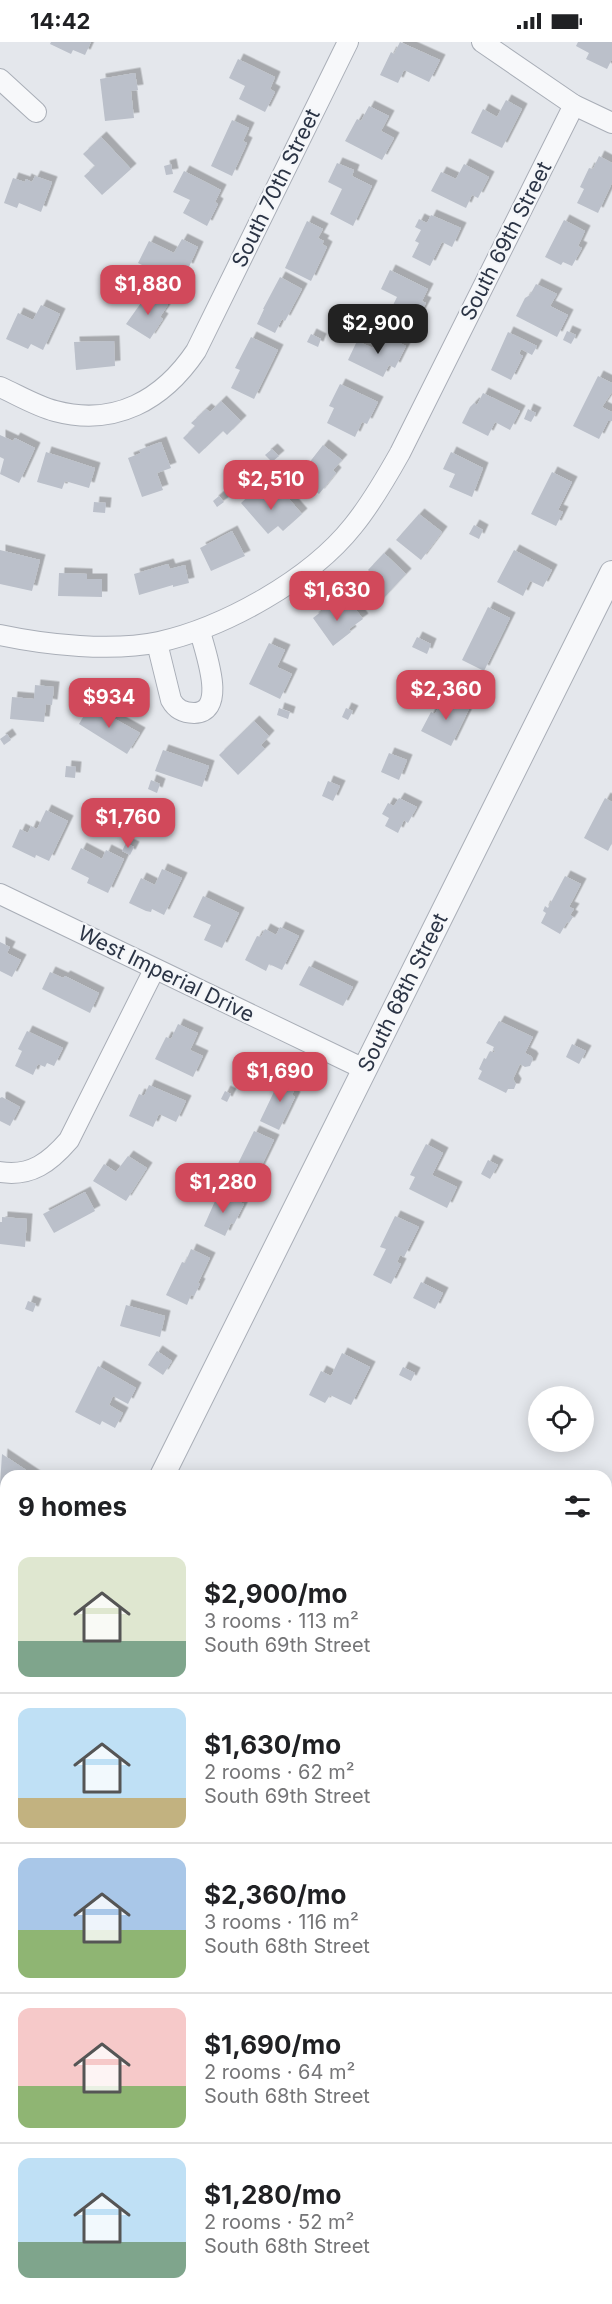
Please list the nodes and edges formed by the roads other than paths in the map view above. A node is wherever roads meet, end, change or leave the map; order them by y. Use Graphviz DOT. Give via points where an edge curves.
graph roads {
  1 [pos="348,42"];
  2 [pos="482,42"];
  3 [pos="0,79"];
  4 [pos="574,105"];
  5 [pos="36,111"];
  6 [pos="612,123"];
  7 [pos="0,387"];
  8 [pos="612,573"];
  9 [pos="200,631"];
  10 [pos="0,635"];
  11 [pos="157,643"];
  12 [pos="0,894"];
  13 [pos="154,970"];
  14 [pos="364,1069"];
  15 [pos="0,1172"];
  16 [pos="165,1470"];
  1 -- 7 [label="street, South 70th Street" via="196,351 162,390 135,407 81,415 54,411"];
  2 -- 4 [label="street"];
  3 -- 5 [label="street"];
  4 -- 6 [label="street"];
  4 -- 9 [label="street, South 69th Street" via="400,453 352,527 286,586"];
  8 -- 14 [label="street, South 68th Street"];
  9 -- 11 [label="street, South 69th Street"];
  9 -- 11 [label="street" via="213,693 206,708 198,713 174,707"];
  10 -- 11 [label="street, South 69th Street" via="102,647"];
  12 -- 13 [label="street, West Imperial Drive"];
  13 -- 14 [label="street, West Imperial Drive"];
  13 -- 15 [label="street" via="69,1140 43,1166 20,1173"];
  14 -- 16 [label="street, South 68th Street"];
}
